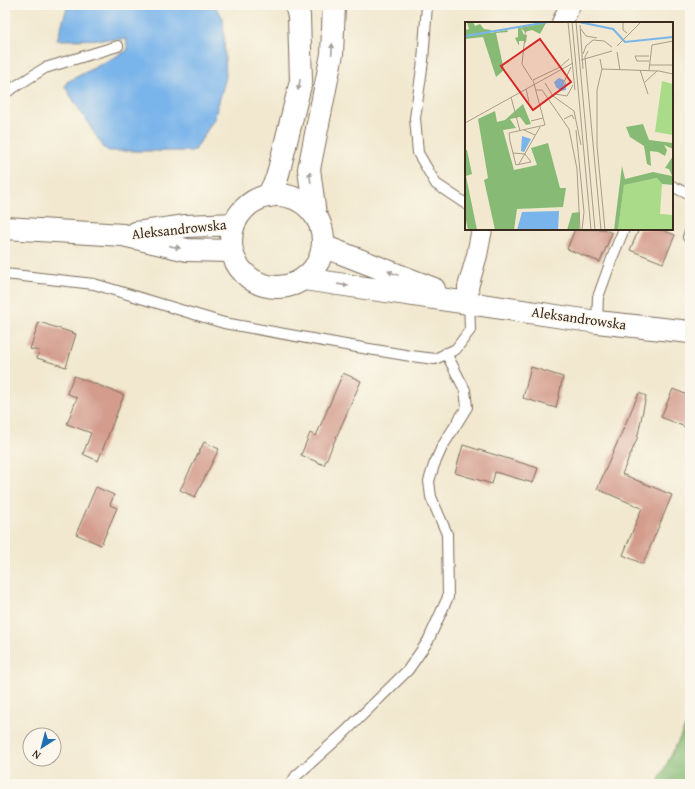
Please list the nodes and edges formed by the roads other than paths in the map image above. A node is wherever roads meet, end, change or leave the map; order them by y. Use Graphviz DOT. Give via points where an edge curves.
graph roads {
  1 [pos="296,5"];
  2 [pos="334,5"];
  3 [pos="428,5"];
  4 [pos="570,5"];
  5 [pos="562,22"];
  6 [pos="118,46"];
  7 [pos="5,93"];
  8 [pos="673,186"];
  9 [pos="690,195"];
  10 [pos="268,196"];
  11 [pos="465,203"];
  12 [pos="315,215"];
  13 [pos="234,224"];
  14 [pos="5,228"];
  15 [pos="482,230"];
  16 [pos="624,230"];
  17 [pos="123,235"];
  18 [pos="323,246"];
  19 [pos="232,251"];
  20 [pos="5,274"];
  21 [pos="304,279"];
  22 [pos="469,302"];
  23 [pos="597,322"];
  24 [pos="690,332"];
  25 [pos="446,353"];
  26 [pos="291,784"];
  1 -- 10 [label="main road, one-way" via="299,16 301,81 277,178"];
  12 -- 2 [label="main road, one-way" via="309,169 332,54"];
  3 -- 11 [label="lane" via="415,118 418,153 436,184"];
  4 -- 5 [label="street"];
  6 -- 7 [label="lane" via="45,68"];
  8 -- 9 [label="lane"];
  10 -- 12 [label="main road" via="294,198 306,205"];
  10 -- 13 [label="main road" via="254,201 242,211"];
  12 -- 18 [label="main road" via="323,235"];
  13 -- 17 [label="main road, Aleksandrowska" via="186,226"];
  13 -- 19 [label="main road" via="231,237"];
  14 -- 17 [label="main road, Aleksandrowska"];
  15 -- 22 [label="street" via="468,287"];
  16 -- 23 [label="lane" via="598,297"];
  17 -- 19 [label="main road, Aleksandrowska, one-way" via="187,250"];
  18 -- 21 [label="main road" via="314,270"];
  22 -- 18 [label="main road, Aleksandrowska, one-way"];
  19 -- 21 [label="main road" via="237,266 247,277 260,285 276,288 291,286"];
  20 -- 25 [label="lane" via="94,284 224,323 351,346 435,358"];
  21 -- 22 [label="main road, Aleksandrowska, one-way"];
  22 -- 23 [label="main road, Aleksandrowska"];
  22 -- 25 [label="lane" via="470,330 456,349"];
  23 -- 24 [label="main road, Aleksandrowska"];
  25 -- 26 [label="lane" via="465,390 467,407 442,447 430,481 431,497 447,534 448,597 428,641 408,670 296,776"];
}
